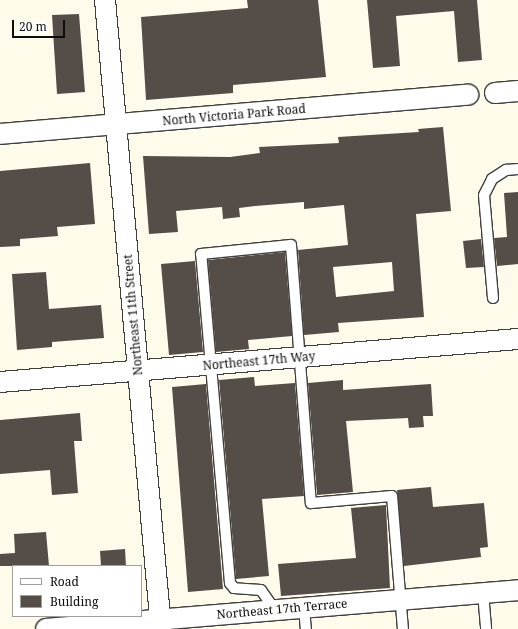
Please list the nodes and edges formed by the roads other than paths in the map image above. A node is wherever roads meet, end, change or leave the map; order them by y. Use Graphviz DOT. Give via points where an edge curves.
graph roads {
  1 [pos="105,0"];
  2 [pos="518,91"];
  3 [pos="495,93"];
  4 [pos="468,95"];
  5 [pos="116,125"];
  6 [pos="0,134"];
  7 [pos="518,169"];
  8 [pos="493,298"];
  9 [pos="518,339"];
  10 [pos="300,357"];
  11 [pos="211,366"];
  12 [pos="138,371"];
  13 [pos="0,382"];
  14 [pos="518,590"];
  15 [pos="483,593"];
  16 [pos="401,599"];
  17 [pos="304,608"];
  18 [pos="266,611"];
  19 [pos="160,624"];
  20 [pos="46,629"];
  21 [pos="306,629"];
  22 [pos="403,629"];
  23 [pos="486,629"];
  1 -- 5 [label="street, Northeast 11th Street"];
  2 -- 3 [label="street"];
  4 -- 5 [label="street, North Victoria Park Road"];
  5 -- 6 [label="street, North Victoria Park Road"];
  5 -- 12 [label="street, Northeast 11th Street"];
  7 -- 8 [label="lane" via="506,170 492,179 484,195"];
  9 -- 10 [label="street, Northeast 17th Way"];
  10 -- 11 [label="street, Northeast 17th Way"];
  10 -- 11 [label="lane" via="291,245 208,253 201,254"];
  10 -- 16 [label="lane" via="311,503 392,496"];
  11 -- 12 [label="street, Northeast 17th Way"];
  11 -- 18 [label="lane" via="230,583 234,588 261,590"];
  12 -- 13 [label="street, Northeast 17th Way"];
  12 -- 19 [label="street, Northeast 11th Street"];
  14 -- 15 [label="street, Northeast 17th Terrace"];
  15 -- 16 [label="street, Northeast 17th Terrace"];
  15 -- 23 [label="lane"];
  16 -- 17 [label="street, Northeast 17th Terrace"];
  16 -- 22 [label="lane"];
  17 -- 18 [label="street, Northeast 17th Terrace"];
  17 -- 21 [label="lane"];
  18 -- 19 [label="street, Northeast 17th Terrace"];
  19 -- 20 [label="street, Northeast 17th Terrace"];
}
